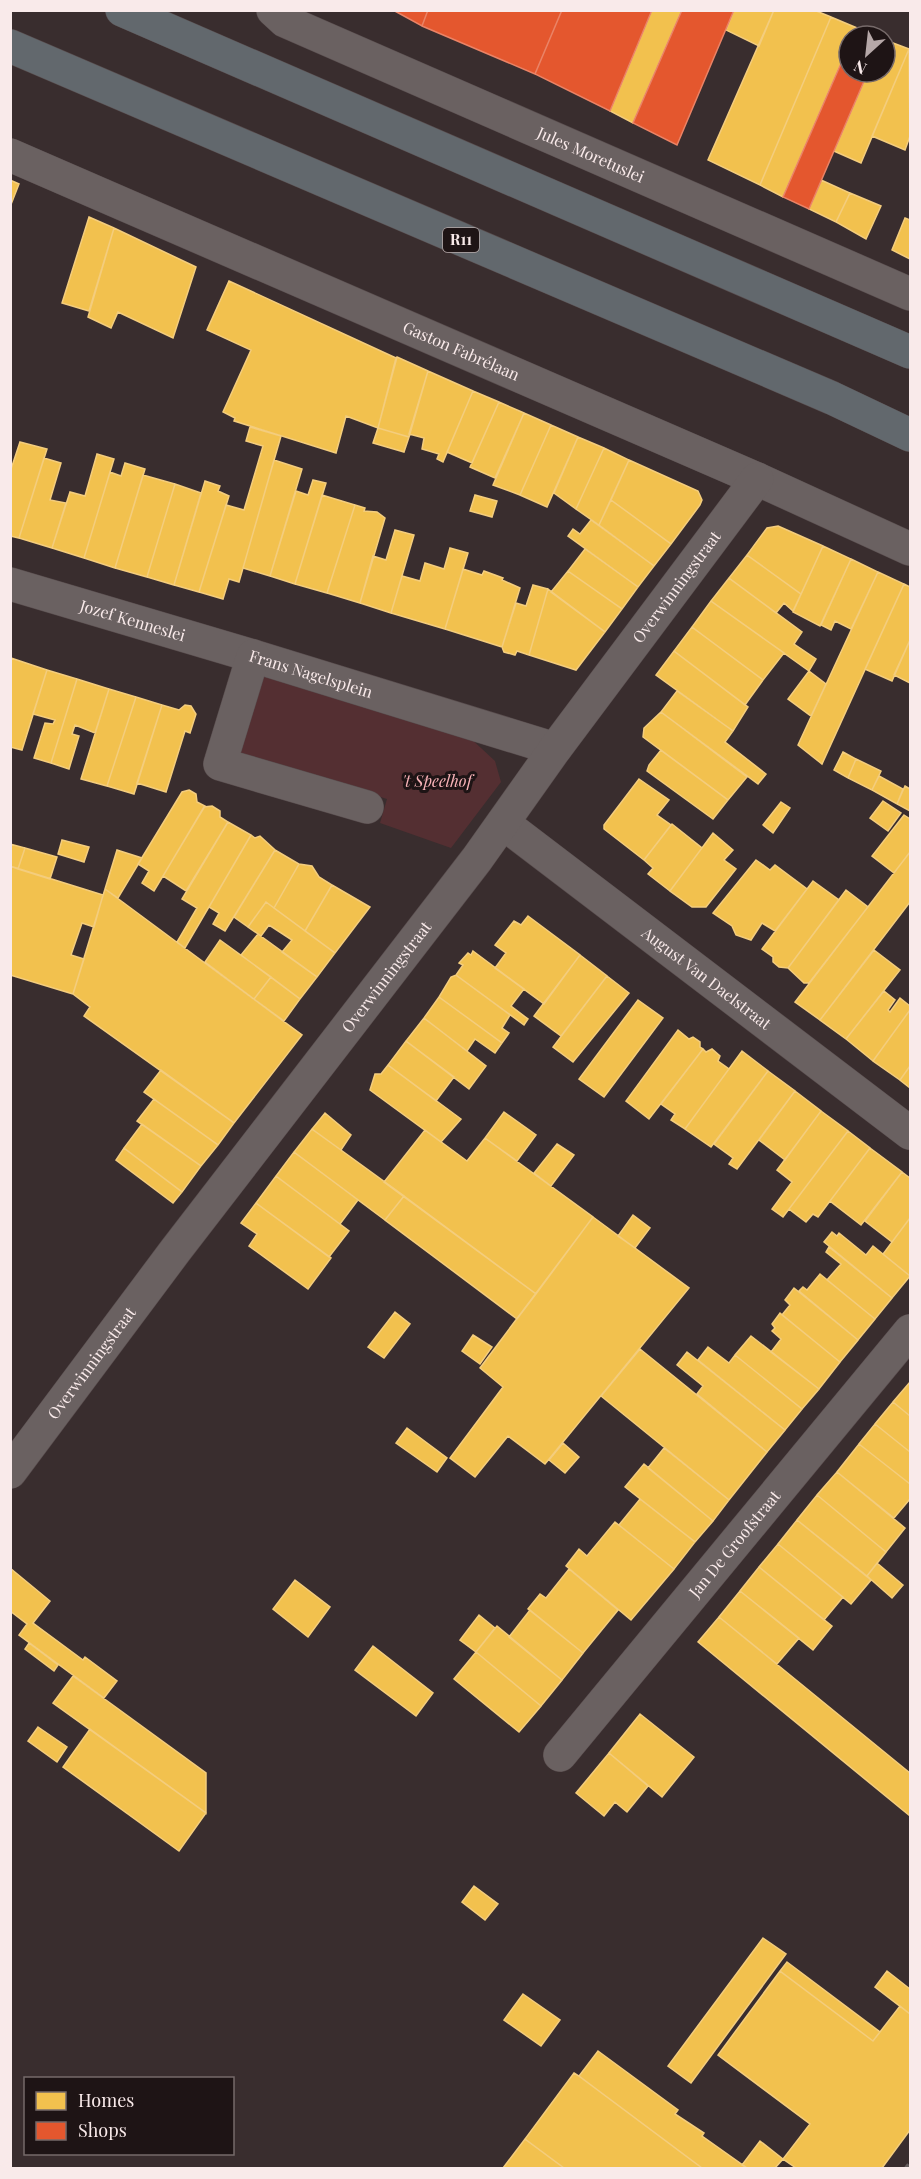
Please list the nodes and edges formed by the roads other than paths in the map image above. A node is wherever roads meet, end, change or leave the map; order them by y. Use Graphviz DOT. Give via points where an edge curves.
graph roads {
  1 [pos="122,10"];
  2 [pos="273,10"];
  3 [pos="10,46"];
  4 [pos="10,155"];
  5 [pos="910,294"];
  6 [pos="910,352"];
  7 [pos="910,435"];
  8 [pos="757,479"];
  9 [pos="910,549"];
  10 [pos="10,584"];
  11 [pos="253,656"];
  12 [pos="555,749"];
  13 [pos="367,807"];
  14 [pos="503,823"];
  15 [pos="910,1133"];
  16 [pos="910,1330"];
  17 [pos="10,1472"];
  18 [pos="560,1755"];
  1 -- 6 [label="highway"];
  2 -- 5 [label="street, Jules Moretuslei" via="285,21"];
  3 -- 7 [label="highway, R11" via="832,398"];
  4 -- 8 [label="street, Gaston Fabrélaan"];
  8 -- 9 [label="street, Gaston Fabrélaan"];
  8 -- 12 [label="street, Overwinningstraat"];
  10 -- 11 [label="street, Jozef Kenneslei"];
  11 -- 12 [label="street, Frans Nagelsplein"];
  11 -- 13 [label="street, Frans Nagelsplein" via="220,764"];
  12 -- 14 [label="street, Overwinningstraat"];
  14 -- 15 [label="street, August Van Daelstraat"];
  14 -- 17 [label="street, Overwinningstraat"];
  16 -- 18 [label="street, Jan De Groofstraat"];
}
